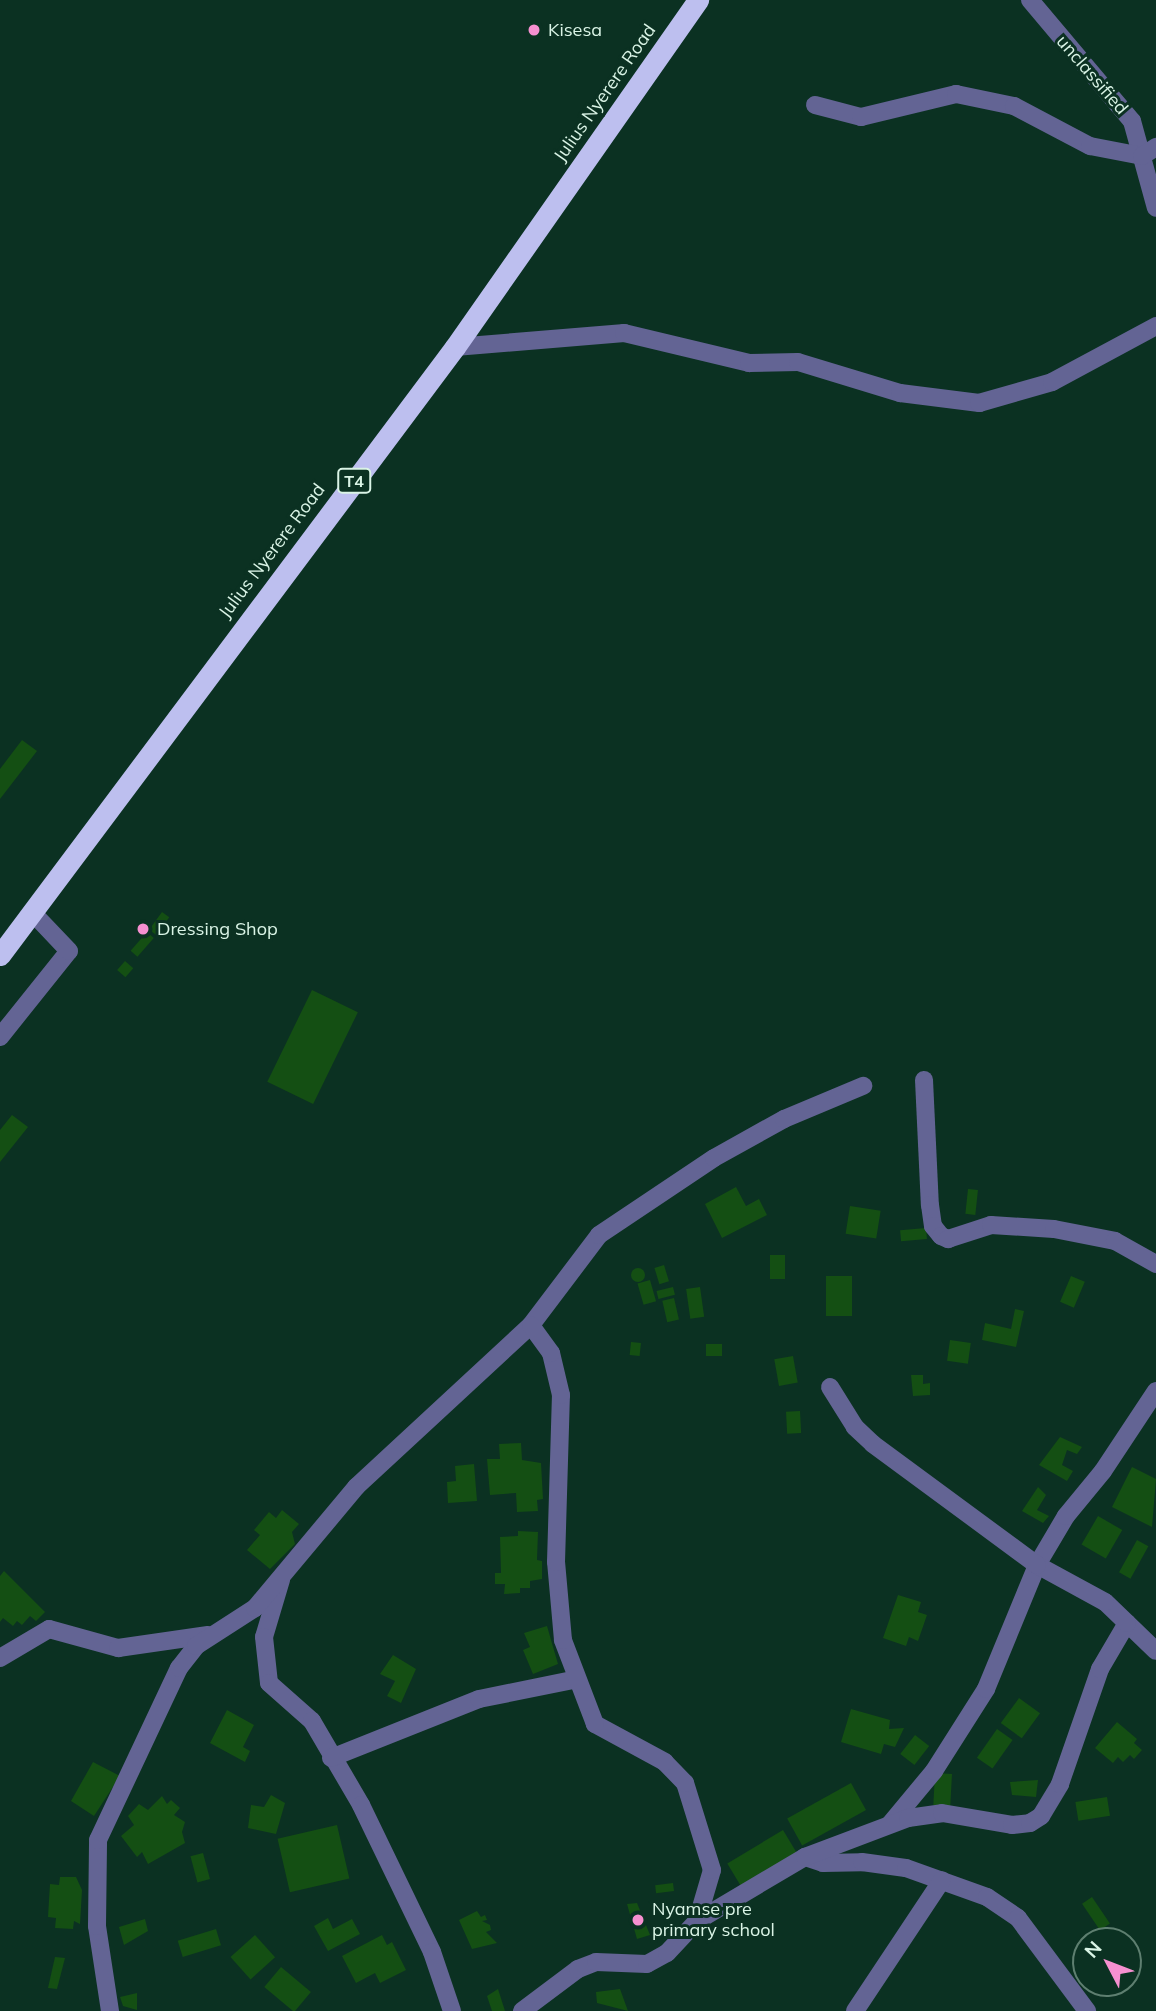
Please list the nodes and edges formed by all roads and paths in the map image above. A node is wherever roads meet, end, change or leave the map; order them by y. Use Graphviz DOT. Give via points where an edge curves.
graph roads {
  1 [pos="698,0"];
  2 [pos="1030,0"];
  3 [pos="815,105"];
  4 [pos="1149,151"];
  5 [pos="1156,208"];
  6 [pos="1156,326"];
  7 [pos="455,346"];
  8 [pos="32,912"];
  9 [pos="0,955"];
  10 [pos="0,1037"];
  11 [pos="924,1080"];
  12 [pos="863,1086"];
  13 [pos="1156,1264"];
  14 [pos="531,1325"];
  15 [pos="830,1387"];
  16 [pos="1156,1391"];
  17 [pos="1037,1565"];
  18 [pos="283,1569"];
  19 [pos="1127,1623"];
  20 [pos="208,1634"];
  21 [pos="1156,1651"];
  22 [pos="0,1658"];
  23 [pos="577,1679"];
  24 [pos="331,1758"];
  25 [pos="889,1825"];
  26 [pos="805,1857"];
  27 [pos="942,1880"];
  28 [pos="696,1921"];
  29 [pos="110,2011"];
  30 [pos="452,2011"];
  31 [pos="522,2011"];
  32 [pos="855,2011"];
  33 [pos="1087,2011"];
  1 -- 7 [label="highway, Julius Nyerere Road / T4"];
  2 -- 4 [label="street, unclassified" via="1132,121"];
  3 -- 4 [label="street" via="861,117 956,94 1014,106 1090,146"];
  4 -- 5 [label="street, unclassified"];
  6 -- 7 [label="street" via="1052,382 979,403 900,393 798,362 749,363 624,333"];
  7 -- 8 [label="highway, Julius Nyerere Road / T4"];
  8 -- 9 [label="highway, Julius Nyerere Road / T4"];
  8 -- 10 [label="street" via="69,951"];
  11 -- 13 [label="street" via="930,1205 933,1226 941,1236 948,1239 991,1224 1054,1229 1115,1241"];
  12 -- 14 [label="street" via="784,1119 714,1158 599,1235"];
  14 -- 18 [label="street" via="418,1425"];
  14 -- 23 [label="street" via="551,1353 561,1395 557,1603 563,1640"];
  15 -- 17 [label="street" via="855,1427 873,1444"];
  16 -- 17 [label="street"];
  17 -- 19 [label="street" via="1105,1602"];
  17 -- 25 [label="street" via="986,1689 934,1771"];
  18 -- 20 [label="street" via="255,1608"];
  18 -- 24 [label="street" via="264,1637 269,1683 312,1721"];
  19 -- 21 [label="street"];
  19 -- 25 [label="street" via="1100,1669 1060,1784 1041,1816 1012,1825 943,1813"];
  20 -- 22 [label="street" via="118,1648 49,1629"];
  20 -- 29 [label="street" via="179,1668 98,1840 97,1926"];
  23 -- 24 [label="street" via="479,1699"];
  23 -- 28 [label="street" via="595,1724 665,1762 685,1783 712,1870"];
  24 -- 30 [label="street" via="370,1823 432,1952"];
  25 -- 26 [label="street"];
  26 -- 27 [label="street" via="823,1863 906,1868"];
  26 -- 28 [label="street"];
  27 -- 32 [label="street"];
  27 -- 33 [label="street" via="986,1897 1017,1918"];
  28 -- 31 [label="street" via="656,1960 633,1965 596,1962 578,1969"];
}
